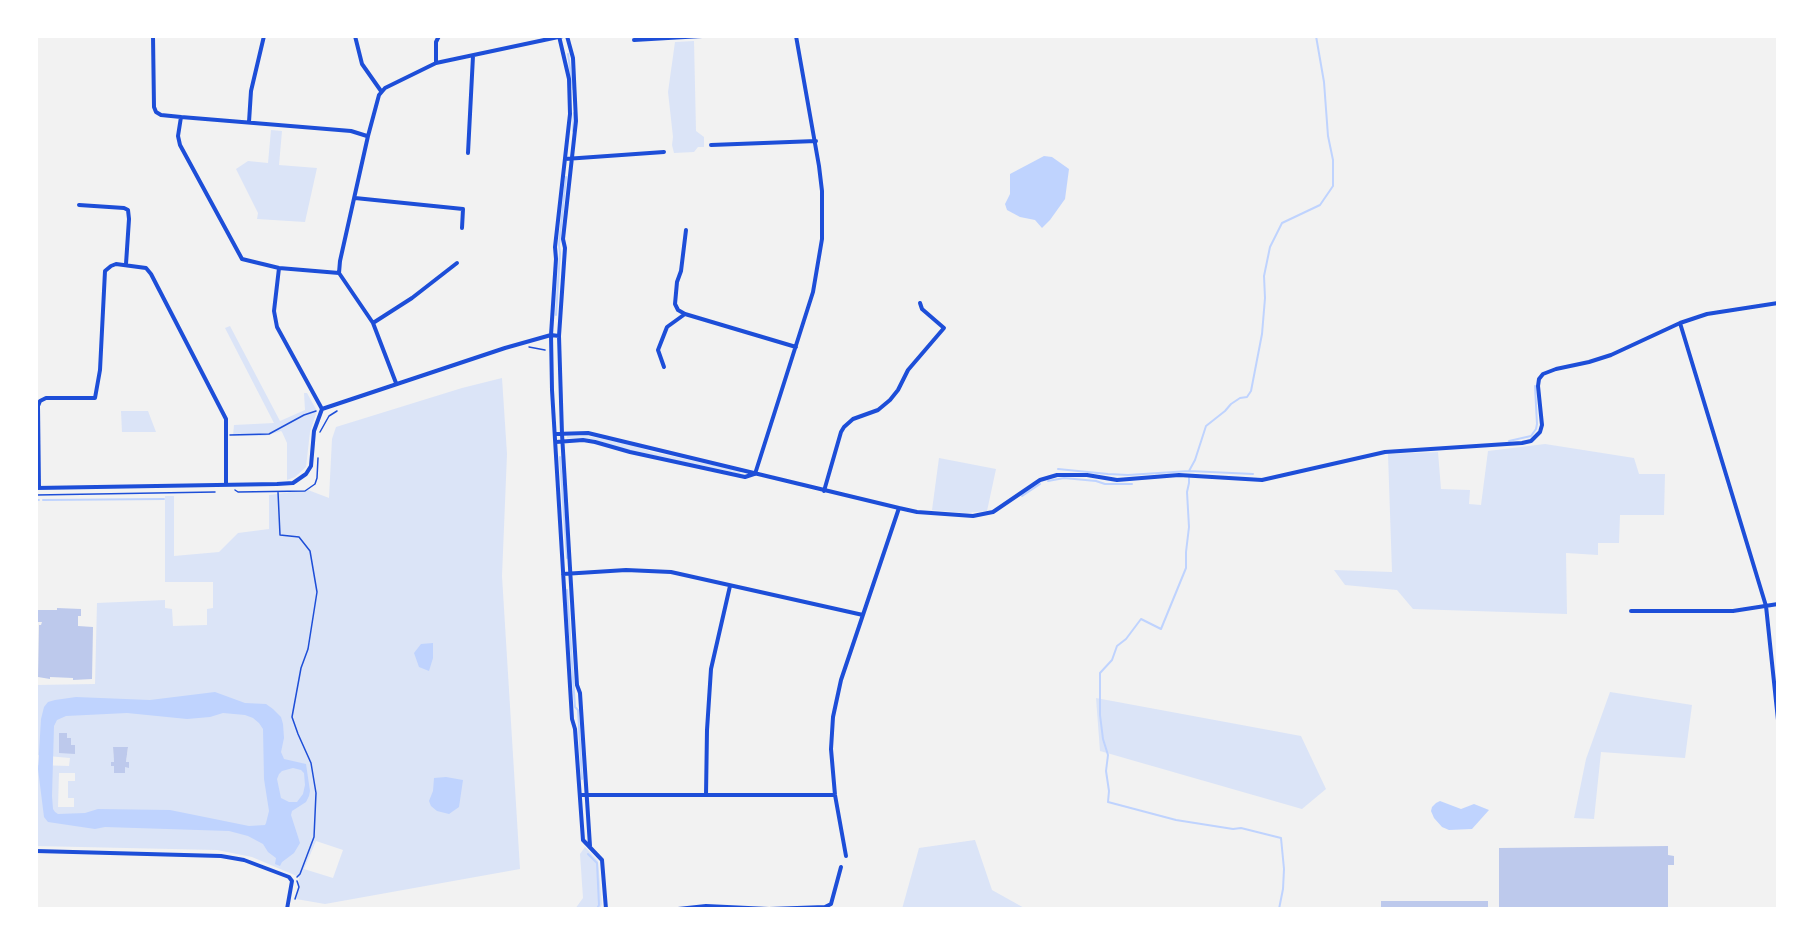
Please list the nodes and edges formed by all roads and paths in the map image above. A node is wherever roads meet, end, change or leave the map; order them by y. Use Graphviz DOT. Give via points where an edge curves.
graph roads {
  1 [pos="153,36"];
  2 [pos="264,36"];
  3 [pos="355,36"];
  4 [pos="439,36"];
  5 [pos="562,36"];
  6 [pos="702,36"];
  7 [pos="796,36"];
  8 [pos="634,40"];
  9 [pos="473,56"];
  10 [pos="436,63"];
  11 [pos="381,91"];
  12 [pos="181,117"];
  13 [pos="249,122"];
  14 [pos="368,136"];
  15 [pos="816,141"];
  16 [pos="711,145"];
  17 [pos="664,152"];
  18 [pos="468,153"];
  19 [pos="565,159"];
  20 [pos="572,159"];
  21 [pos="355,198"];
  22 [pos="79,205"];
  23 [pos="462,228"];
  24 [pos="686,230"];
  25 [pos="457,263"];
  26 [pos="126,264"];
  27 [pos="279,268"];
  28 [pos="339,273"];
  29 [pos="920,303"];
  30 [pos="1778,303"];
  31 [pos="685,315"];
  32 [pos="373,323"];
  33 [pos="1680,323"];
  34 [pos="551,335"];
  35 [pos="559,336"];
  36 [pos="528,347"];
  37 [pos="796,347"];
  38 [pos="551,350"];
  39 [pos="664,367"];
  40 [pos="396,383"];
  41 [pos="322,409"];
  42 [pos="338,410"];
  43 [pos="555,434"];
  44 [pos="562,434"];
  45 [pos="226,435"];
  46 [pos="319,435"];
  47 [pos="563,441"];
  48 [pos="556,442"];
  49 [pos="318,453"];
  50 [pos="755,474"];
  51 [pos="226,484"];
  52 [pos="38,488"];
  53 [pos="219,488"];
  54 [pos="824,491"];
  55 [pos="36,495"];
  56 [pos="899,508"];
  57 [pos="571,573"];
  58 [pos="563,574"];
  59 [pos="730,585"];
  60 [pos="1778,604"];
  61 [pos="1766,606"];
  62 [pos="1631,611"];
  63 [pos="863,615"];
  64 [pos="1778,720"];
  65 [pos="580,795"];
  66 [pos="587,795"];
  67 [pos="706,795"];
  68 [pos="835,795"];
  69 [pos="590,847"];
  70 [pos="36,851"];
  71 [pos="846,856"];
  72 [pos="841,867"];
  73 [pos="295,879"];
  74 [pos="287,909"];
  75 [pos="606,909"];
  76 [pos="678,909"];
  77 [pos="769,909"];
  1 -- 12 [label="street" via="154,107 161,115"];
  2 -- 13 [label="street" via="250,91"];
  3 -- 11 [label="street" via="362,64"];
  4 -- 10 [label="street" via="435,42"];
  5 -- 9 [label="street"];
  5 -- 19 [label="street" via="570,114"];
  5 -- 20 [label="street" via="573,58 575,78"];
  6 -- 8 [label="street"];
  7 -- 15 [label="street"];
  9 -- 10 [label="street"];
  9 -- 18 [label="street"];
  10 -- 11 [label="street"];
  11 -- 14 [label="street"];
  12 -- 13 [label="street"];
  12 -- 27 [label="street" via="180,145 242,259"];
  13 -- 14 [label="street"];
  14 -- 21 [label="street"];
  15 -- 16 [label="street"];
  15 -- 37 [label="street" via="822,240 813,292"];
  17 -- 20 [label="street"];
  19 -- 20 [label="street"];
  19 -- 34 [label="street"];
  20 -- 35 [label="street" via="563,239"];
  21 -- 23 [label="street" via="463,209"];
  21 -- 28 [label="street"];
  22 -- 26 [label="street" via="128,210"];
  24 -- 31 [label="street" via="675,304"];
  25 -- 32 [label="street"];
  26 -- 45 [label="street" via="146,268 153,278 226,419"];
  26 -- 52 [label="street" via="105,271 95,398 40,400"];
  27 -- 28 [label="street"];
  27 -- 41 [label="street" via="274,311 277,327"];
  28 -- 32 [label="street"];
  29 -- 54 [label="street" via="944,328 908,370 885,405 844,427"];
  30 -- 33 [label="street" via="1707,314"];
  31 -- 37 [label="street"];
  31 -- 39 [label="street" via="667,327 658,351"];
  32 -- 40 [label="street"];
  33 -- 56 [label="street" via="1611,355 1544,374 1538,386 1542,426 1531,441 1385,452 1262,480 1179,475 1117,480 1057,475 1040,480 993,512 973,516"];
  33 -- 61 [label="street"];
  34 -- 35 [label="street"];
  34 -- 38 [label="street"];
  34 -- 40 [label="street"];
  35 -- 44 [label="street"];
  36 -- 38 [label="path"];
  37 -- 50 [label="street"];
  38 -- 43 [label="street"];
  40 -- 41 [label="street"];
  41 -- 45 [label="path" via="269,434"];
  41 -- 51 [label="street" via="311,466 303,476 293,483"];
  42 -- 46 [label="path" via="329,416"];
  43 -- 44 [label="street"];
  43 -- 48 [label="street"];
  44 -- 47 [label="street"];
  44 -- 50 [label="street" via="588,433"];
  45 -- 51 [label="street"];
  47 -- 48 [label="street"];
  47 -- 50 [label="street" via="595,442 745,477"];
  47 -- 57 [label="street"];
  48 -- 58 [label="street"];
  49 -- 73 [label="path" via="317,478 311,488 278,491 280,535 299,537 310,551 317,592 292,717 314,776 314,837"];
  50 -- 54 [label="street"];
  51 -- 52 [label="street"];
  53 -- 55 [label="path" via="215,492"];
  54 -- 56 [label="street"];
  56 -- 63 [label="street"];
  57 -- 58 [label="street"];
  57 -- 59 [label="street" via="654,570"];
  57 -- 66 [label="street"];
  58 -- 65 [label="street"];
  59 -- 63 [label="street"];
  59 -- 67 [label="street" via="711,669"];
  60 -- 61 [label="street"];
  61 -- 62 [label="street" via="1734,611"];
  61 -- 64 [label="street"];
  63 -- 68 [label="street" via="833,717"];
  65 -- 66 [label="street"];
  65 -- 69 [label="street" via="583,840"];
  66 -- 67 [label="street"];
  66 -- 69 [label="street"];
  67 -- 68 [label="street"];
  68 -- 71 [label="street"];
  69 -- 75 [label="street" via="602,860"];
  70 -- 74 [label="street" via="244,860 289,877 292,881"];
  72 -- 77 [label="street" via="829,906"];
  76 -- 77 [label="street"];
}
